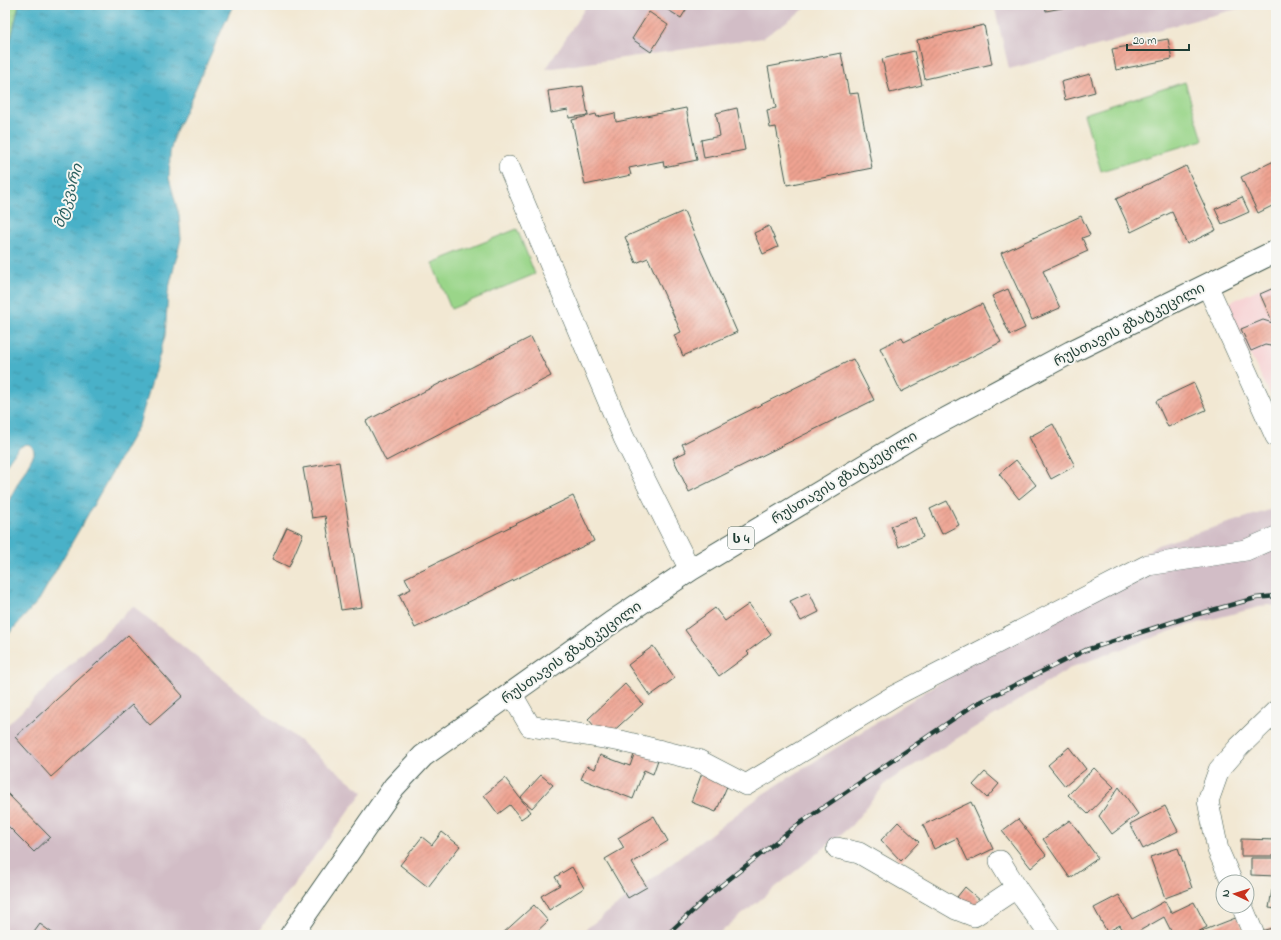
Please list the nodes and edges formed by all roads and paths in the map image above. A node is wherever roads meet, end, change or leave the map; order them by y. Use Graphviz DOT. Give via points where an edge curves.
graph roads {
  1 [pos="510,167"];
  2 [pos="1276,251"];
  3 [pos="1207,285"];
  4 [pos="1276,437"];
  5 [pos="1276,537"];
  6 [pos="690,570"];
  7 [pos="511,693"];
  8 [pos="1276,711"];
  9 [pos="837,848"];
  10 [pos="1000,861"];
  11 [pos="1228,874"];
  12 [pos="1016,888"];
  13 [pos="1245,914"];
  14 [pos="291,935"];
  15 [pos="1050,935"];
  16 [pos="1254,935"];
  1 -- 6 [label="street" via="624,438"];
  2 -- 3 [label="highway, რუსთავის გზატკეცილი / ს 4"];
  3 -- 4 [label="street"];
  3 -- 6 [label="highway, რუსთავის გზატკეცილი / ს 4" via="1071,352 914,436"];
  5 -- 7 [label="street" via="1246,550 1148,565 894,696 746,785 698,760 621,741 530,726"];
  6 -- 7 [label="highway, რუსთავის გზატკეცილი / ს 4"];
  7 -- 14 [label="highway, რუსთავის გზატკეცილი / ს 4" via="424,756 394,787"];
  8 -- 11 [label="street" via="1219,770 1208,801 1218,850"];
  9 -- 12 [label="street" via="859,853 956,909 974,916"];
  10 -- 12 [label="street"];
  12 -- 15 [label="street"];
  13 -- 16 [label="street"];
}
